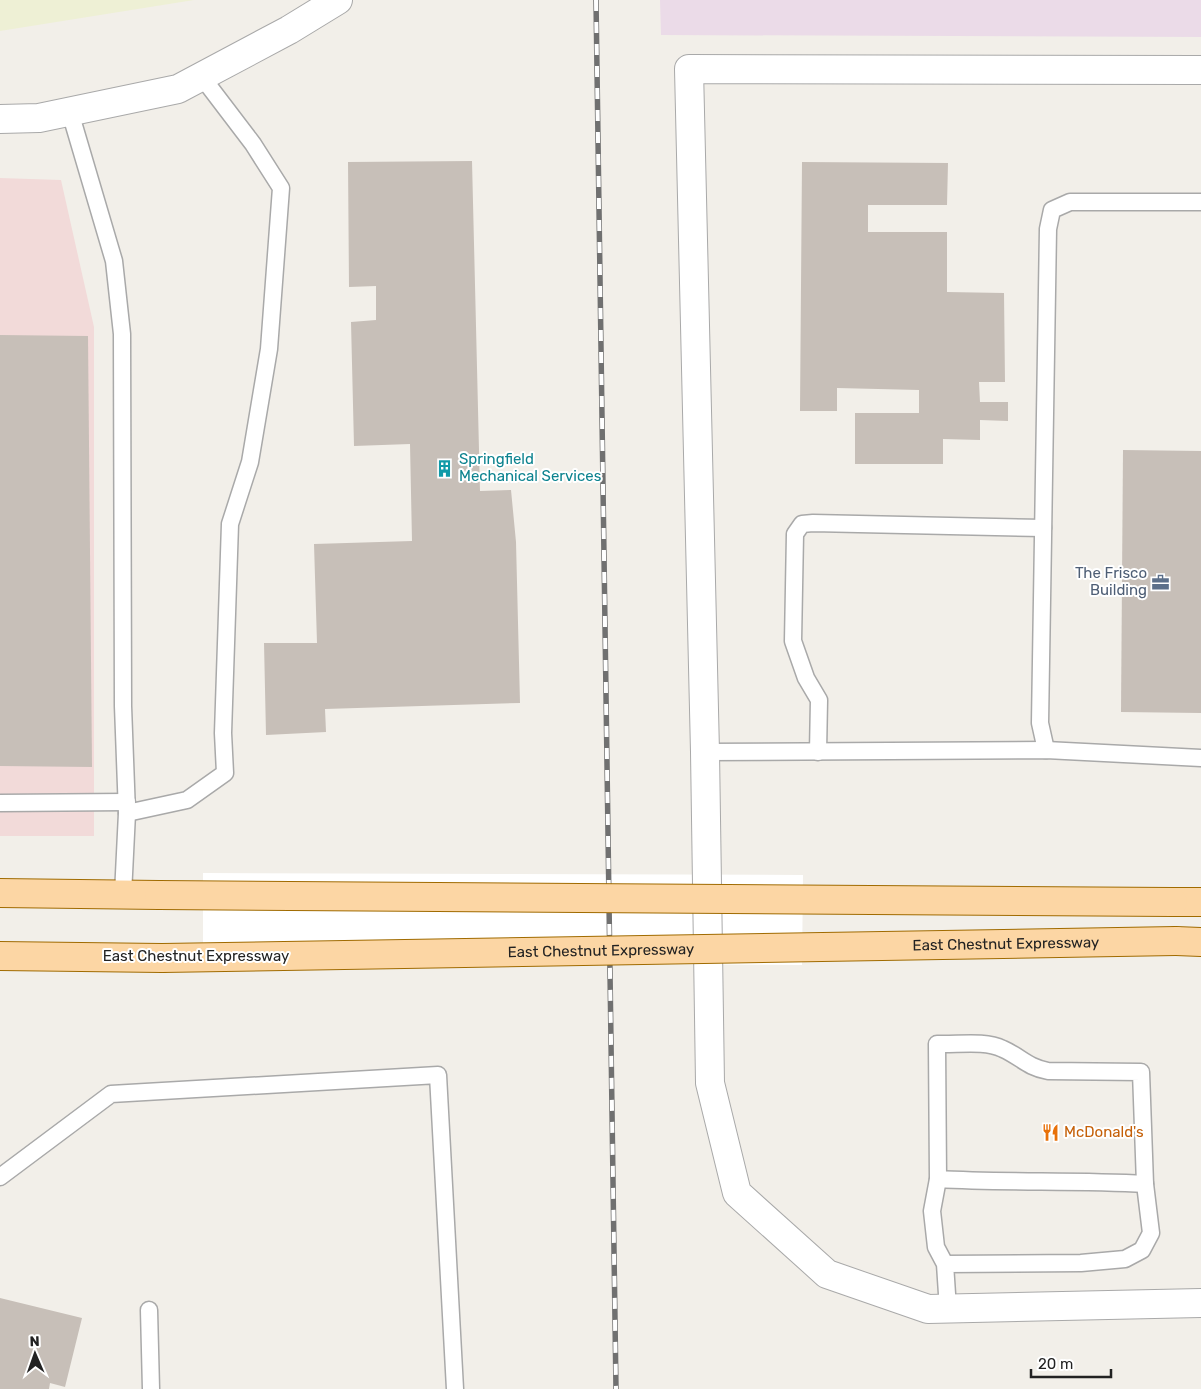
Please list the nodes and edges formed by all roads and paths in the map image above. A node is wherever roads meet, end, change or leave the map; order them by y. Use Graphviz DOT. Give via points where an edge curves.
graph roads {
  1 [pos="338,0"];
  2 [pos="1201,70"];
  3 [pos="202,77"];
  4 [pos="70,112"];
  5 [pos="0,119"];
  6 [pos="1201,202"];
  7 [pos="1043,528"];
  8 [pos="1046,750"];
  9 [pos="704,752"];
  10 [pos="818,752"];
  11 [pos="1201,758"];
  12 [pos="0,803"];
  13 [pos="127,808"];
  14 [pos="0,893"];
  15 [pos="123,894"];
  16 [pos="1201,902"];
  17 [pos="1188,941"];
  18 [pos="0,956"];
  19 [pos="0,1177"];
  20 [pos="938,1179"];
  21 [pos="1145,1184"];
  22 [pos="945,1264"];
  23 [pos="1201,1303"];
  24 [pos="948,1309"];
  25 [pos="149,1310"];
  26 [pos="151,1389"];
  27 [pos="455,1389"];
  1 -- 3 [label="street"];
  2 -- 9 [label="street" via="689,69"];
  3 -- 4 [label="street" via="178,89"];
  3 -- 13 [label="lane" via="281,188 269,349 250,462 230,524 223,733 225,774 187,800"];
  4 -- 5 [label="street" via="39,118"];
  4 -- 13 [label="lane" via="114,261 122,334 123,696"];
  6 -- 7 [label="lane" via="1070,202 1052,210 1048,229"];
  7 -- 8 [label="lane" via="1040,723"];
  7 -- 10 [label="lane" via="802,524 795,534 793,641 806,678 819,700"];
  8 -- 10 [label="lane"];
  8 -- 11 [label="lane"];
  9 -- 10 [label="lane"];
  9 -- 24 [label="street" via="710,1083 737,1193 827,1274 928,1309"];
  12 -- 13 [label="lane"];
  13 -- 15 [label="lane"];
  14 -- 15 [label="main road"];
  15 -- 16 [label="main road, bridge"];
  17 -- 18 [label="main road, East Chestnut Expressway, bridge" via="162,958"];
  19 -- 27 [label="lane" via="110,1094 438,1075"];
  20 -- 21 [label="lane"];
  20 -- 21 [label="lane" via="938,1044 988,1044 1048,1072 1141,1072"];
  20 -- 22 [label="lane" via="932,1211 936,1248"];
  21 -- 22 [label="lane" via="1151,1233 1142,1250 1125,1259"];
  22 -- 24 [label="lane"];
  23 -- 24 [label="street"];
  25 -- 26 [label="lane"];
}
